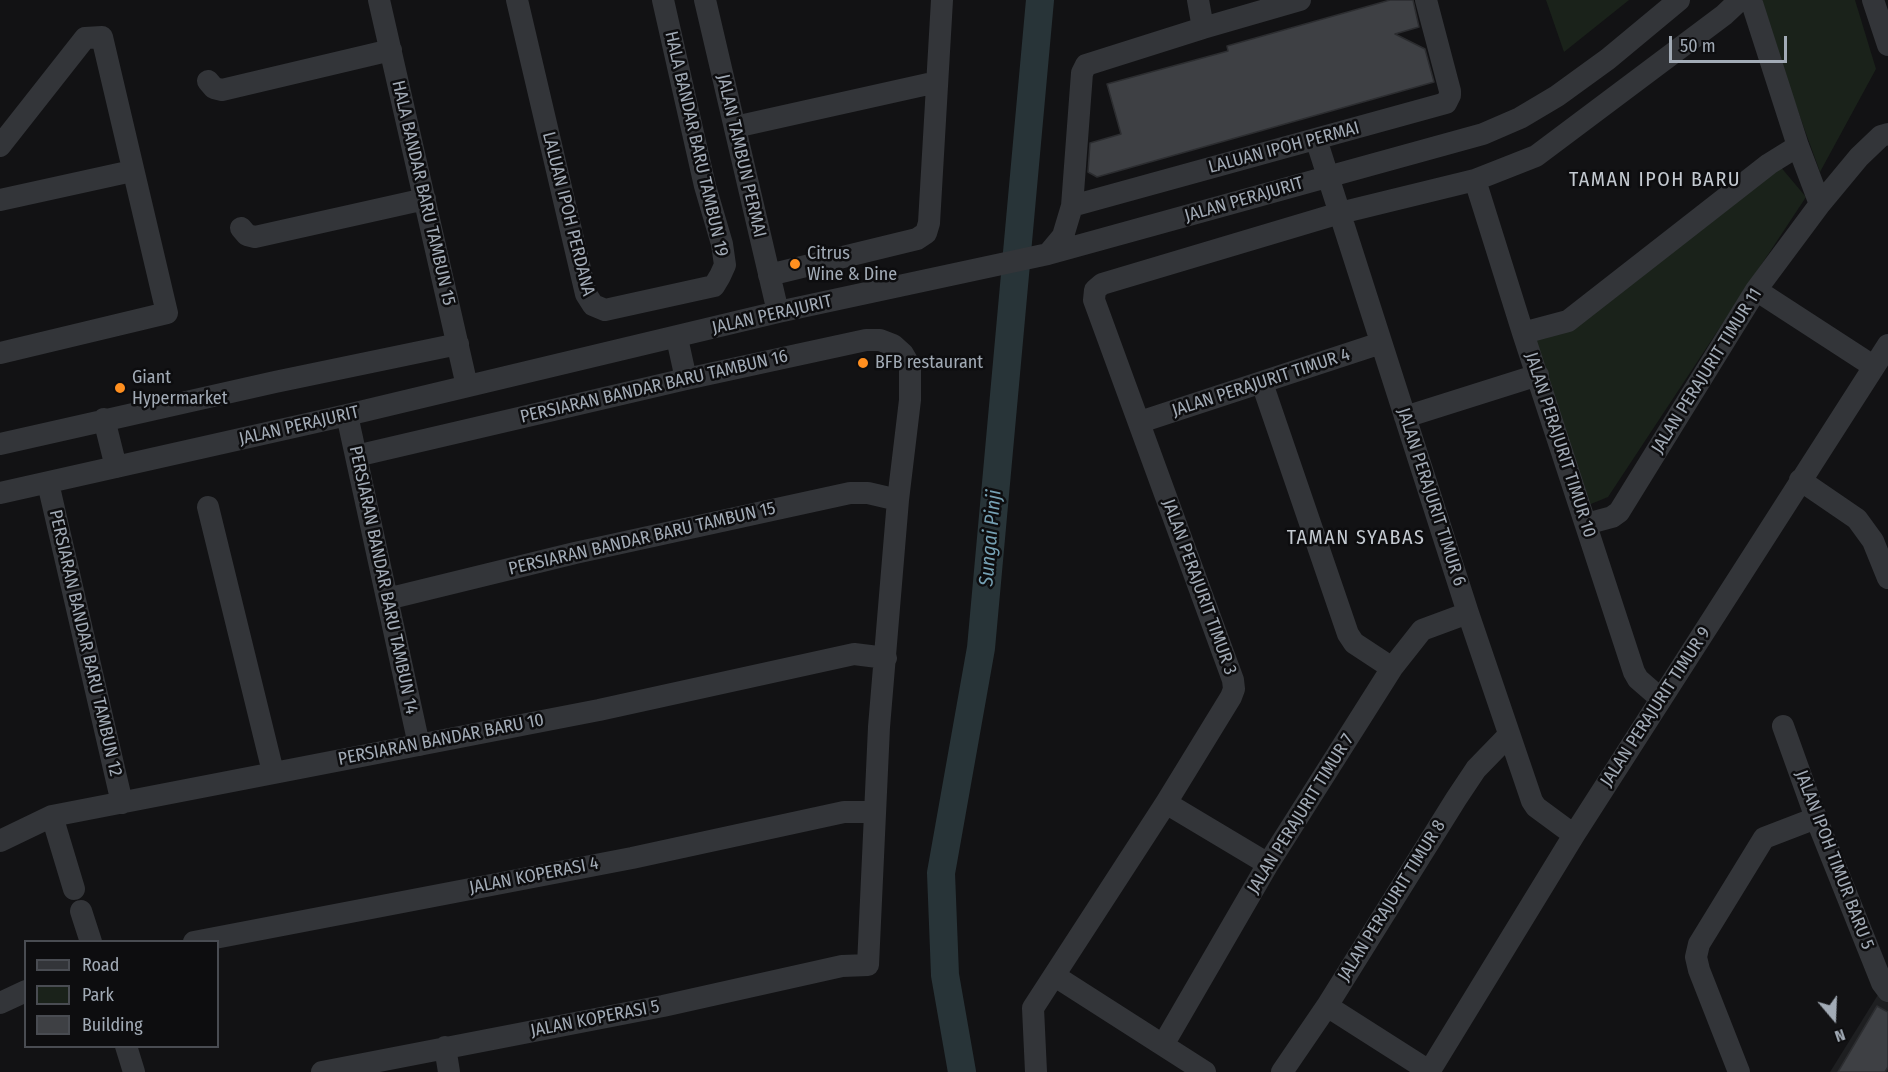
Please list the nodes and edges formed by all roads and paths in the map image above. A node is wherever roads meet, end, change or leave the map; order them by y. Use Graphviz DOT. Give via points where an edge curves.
graph roads {
  1 [pos="379,0"];
  2 [pos="517,0"];
  3 [pos="663,0"];
  4 [pos="705,0"];
  5 [pos="942,0"];
  6 [pos="1198,0"];
  7 [pos="1300,0"];
  8 [pos="1426,0"];
  9 [pos="1679,0"];
  10 [pos="1740,0"];
  11 [pos="1751,0"];
  12 [pos="1874,0"];
  13 [pos="1203,28"];
  14 [pos="1888,45"];
  15 [pos="391,50"];
  16 [pos="208,81"];
  17 [pos="937,82"];
  18 [pos="735,127"];
  19 [pos="1888,134"];
  20 [pos="1316,139"];
  21 [pos="0,146"];
  22 [pos="1798,146"];
  23 [pos="132,171"];
  24 [pos="1327,176"];
  25 [pos="1475,180"];
  26 [pos="425,199"];
  27 [pos="0,200"];
  28 [pos="1820,204"];
  29 [pos="1072,206"];
  30 [pos="1340,213"];
  31 [pos="241,228"];
  32 [pos="1048,254"];
  33 [pos="769,275"];
  34 [pos="714,286"];
  35 [pos="1756,290"];
  36 [pos="778,312"];
  37 [pos="1523,333"];
  38 [pos="676,338"];
  39 [pos="1381,343"];
  40 [pos="458,344"];
  41 [pos="1888,345"];
  42 [pos="0,352"];
  43 [pos="1873,366"];
  44 [pos="1538,375"];
  45 [pos="686,379"];
  46 [pos="1262,383"];
  47 [pos="467,386"];
  48 [pos="347,415"];
  49 [pos="1405,417"];
  50 [pos="104,419"];
  51 [pos="1140,422"];
  52 [pos="0,444"];
  53 [pos="356,456"];
  54 [pos="117,467"];
  55 [pos="1800,480"];
  56 [pos="48,483"];
  57 [pos="0,493"];
  58 [pos="898,500"];
  59 [pos="208,507"];
  60 [pos="1586,524"];
  61 [pos="1888,578"];
  62 [pos="387,598"];
  63 [pos="1468,613"];
  64 [pos="886,658"];
  65 [pos="1392,668"];
  66 [pos="1661,699"];
  67 [pos="1783,726"];
  68 [pos="1509,735"];
  69 [pos="419,745"];
  70 [pos="273,772"];
  71 [pos="122,803"];
  72 [pos="1166,803"];
  73 [pos="874,812"];
  74 [pos="52,816"];
  75 [pos="1816,818"];
  76 [pos="1574,835"];
  77 [pos="0,841"];
  78 [pos="1269,864"];
  79 [pos="74,889"];
  80 [pos="81,912"];
  81 [pos="90,940"];
  82 [pos="204,940"];
  83 [pos="868,965"];
  84 [pos="1055,976"];
  85 [pos="24,992"];
  86 [pos="1888,992"];
  87 [pos="0,1003"];
  88 [pos="1327,1006"];
  89 [pos="1163,1045"];
  90 [pos="445,1047"];
  91 [pos="126,1048"];
  92 [pos="134,1072"];
  93 [pos="322,1072"];
  94 [pos="449,1072"];
  95 [pos="1036,1072"];
  96 [pos="1205,1072"];
  97 [pos="1282,1072"];
  98 [pos="1429,1072"];
  99 [pos="1739,1072"];
  1 -- 15 [label="street, HALA BANDAR BARU TAMBUN 15"];
  2 -- 34 [label="street, LALUAN IPOH PERDANA" via="588,300 598,309 611,310"];
  3 -- 34 [label="street, HALA BANDAR BARU TAMBUN 19" via="722,244 724,265"];
  4 -- 18 [label="street, JALAN TAMBUN PERMAI"];
  5 -- 17 [label="street"];
  6 -- 13 [label="street"];
  7 -- 13 [label="street"];
  8 -- 20 [label="street, LALUAN IPOH PERMAI" via="1450,90 1449,99 1442,105"];
  9 -- 24 [label="street, JALAN PERAJURIT" via="1608,59 1520,118 1483,134"];
  10 -- 25 [label="street" via="1536,156"];
  11 -- 22 [label="street"];
  12 -- 14 [label="street"];
  13 -- 29 [label="street" via="1086,65 1082,73"];
  15 -- 16 [label="street" via="222,90"];
  15 -- 26 [label="street, HALA BANDAR BARU TAMBUN 15"];
  17 -- 18 [label="street"];
  17 -- 33 [label="street" via="930,223 926,233 917,239"];
  18 -- 33 [label="street, JALAN TAMBUN PERMAI"];
  19 -- 28 [label="street, JALAN PERAJURIT TIMUR 11" via="1859,157"];
  20 -- 24 [label="street, JALAN PERAJURIT TIMUR 6"];
  20 -- 29 [label="street, LALUAN IPOH PERMAI"];
  21 -- 23 [label="street" via="85,38 102,37"];
  22 -- 28 [label="street"];
  22 -- 37 [label="street" via="1768,164 1568,321"];
  23 -- 27 [label="street"];
  23 -- 42 [label="street" via="167,313"];
  24 -- 30 [label="street, JALAN PERAJURIT TIMUR 6"];
  24 -- 32 [label="street, JALAN PERAJURIT"];
  25 -- 30 [label="street"];
  25 -- 37 [label="street, JALAN PERAJURIT TIMUR 10"];
  26 -- 31 [label="street" via="255,237"];
  26 -- 40 [label="street, HALA BANDAR BARU TAMBUN 15"];
  28 -- 35 [label="street, JALAN PERAJURIT TIMUR 11"];
  29 -- 32 [label="street" via="1064,236"];
  30 -- 39 [label="street, JALAN PERAJURIT TIMUR 6"];
  30 -- 51 [label="street, JALAN PERAJURIT TIMUR 3" via="1095,290 1094,300"];
  32 -- 36 [label="street, JALAN PERAJURIT"];
  33 -- 36 [label="street, JALAN TAMBUN PERMAI"];
  35 -- 43 [label="street"];
  35 -- 60 [label="street, JALAN PERAJURIT TIMUR 11" via="1619,512"];
  36 -- 38 [label="street, JALAN PERAJURIT"];
  37 -- 44 [label="street, JALAN PERAJURIT TIMUR 10"];
  38 -- 45 [label="street"];
  38 -- 47 [label="street, JALAN PERAJURIT"];
  39 -- 46 [label="street, JALAN PERAJURIT TIMUR 4"];
  39 -- 49 [label="street, JALAN PERAJURIT TIMUR 6"];
  40 -- 47 [label="street, HALA BANDAR BARU TAMBUN 15"];
  40 -- 50 [label="street"];
  41 -- 43 [label="street, JALAN PERAJURIT TIMUR 9"];
  43 -- 55 [label="street, JALAN PERAJURIT TIMUR 9"];
  44 -- 49 [label="street"];
  44 -- 60 [label="street, JALAN PERAJURIT TIMUR 10"];
  45 -- 53 [label="street, PERSIARAN BANDAR BARU TAMBUN 16"];
  45 -- 58 [label="street, PERSIARAN BANDAR BARU TAMBUN 16" via="866,340 893,345 910,366 911,379"];
  46 -- 51 [label="street, JALAN PERAJURIT TIMUR 4"];
  46 -- 65 [label="street" via="1348,634 1354,643"];
  47 -- 48 [label="street, JALAN PERAJURIT"];
  48 -- 53 [label="street, PERSIARAN BANDAR BARU TAMBUN 14"];
  48 -- 54 [label="street, JALAN PERAJURIT"];
  49 -- 63 [label="street, JALAN PERAJURIT TIMUR 6"];
  50 -- 52 [label="street"];
  50 -- 54 [label="street"];
  51 -- 72 [label="street, JALAN PERAJURIT TIMUR 3" via="1234,684 1231,697"];
  53 -- 62 [label="street, PERSIARAN BANDAR BARU TAMBUN 14"];
  54 -- 56 [label="street, JALAN PERAJURIT"];
  55 -- 61 [label="street" via="1857,519 1873,541"];
  55 -- 66 [label="street, JALAN PERAJURIT TIMUR 9"];
  56 -- 57 [label="street, JALAN PERAJURIT"];
  56 -- 71 [label="street, PERSIARAN BANDAR BARU TAMBUN 12"];
  58 -- 62 [label="street, PERSIARAN BANDAR BARU TAMBUN 15" via="850,493"];
  58 -- 64 [label="street, PERSIARAN BANDAR BARU TAMBUN 16"];
  59 -- 70 [label="street"];
  60 -- 66 [label="street, JALAN PERAJURIT TIMUR 10" via="1635,675"];
  62 -- 69 [label="street, PERSIARAN BANDAR BARU TAMBUN 14"];
  63 -- 65 [label="street, JALAN PERAJURIT TIMUR 7" via="1422,630"];
  63 -- 68 [label="street, JALAN PERAJURIT TIMUR 6"];
  64 -- 69 [label="street, PERSIARAN BANDAR BARU 10" via="854,654 607,709"];
  64 -- 73 [label="street, PERSIARAN BANDAR BARU TAMBUN 16"];
  65 -- 78 [label="street, JALAN PERAJURIT TIMUR 7"];
  66 -- 76 [label="street, JALAN PERAJURIT TIMUR 9"];
  67 -- 75 [label="street, JALAN IPOH TIMUR BARU 5"];
  68 -- 76 [label="street, JALAN PERAJURIT TIMUR 6" via="1536,807"];
  68 -- 88 [label="street, JALAN PERAJURIT TIMUR 8" via="1476,769"];
  69 -- 70 [label="street, PERSIARAN BANDAR BARU 10"];
  70 -- 71 [label="street, PERSIARAN BANDAR BARU 10"];
  71 -- 74 [label="street, PERSIARAN BANDAR BARU 10"];
  72 -- 78 [label="street"];
  72 -- 84 [label="street, JALAN PERAJURIT TIMUR 3"];
  73 -- 82 [label="street, JALAN KOPERASI 4" via="844,812 632,858"];
  73 -- 83 [label="street, PERSIARAN BANDAR BARU TAMBUN 16"];
  74 -- 77 [label="street, PERSIARAN BANDAR BARU 10"];
  74 -- 79 [label="street"];
  75 -- 86 [label="street, JALAN IPOH TIMUR BARU 5"];
  75 -- 99 [label="street" via="1764,838 1699,944 1699,970"];
  76 -- 98 [label="street, JALAN PERAJURIT TIMUR 9"];
  78 -- 89 [label="street, JALAN PERAJURIT TIMUR 7"];
  80 -- 81 [label="street"];
  83 -- 90 [label="street, JALAN KOPERASI 5" via="842,966 663,1006"];
  84 -- 89 [label="street"];
  84 -- 95 [label="street, JALAN PERAJURIT TIMUR 3" via="1033,1008"];
  85 -- 87 [label="street"];
  88 -- 97 [label="street, JALAN PERAJURIT TIMUR 8"];
  88 -- 98 [label="street"];
  89 -- 96 [label="street"];
  90 -- 93 [label="street, JALAN KOPERASI 5"];
  90 -- 94 [label="street"];
  91 -- 92 [label="street"];
}
